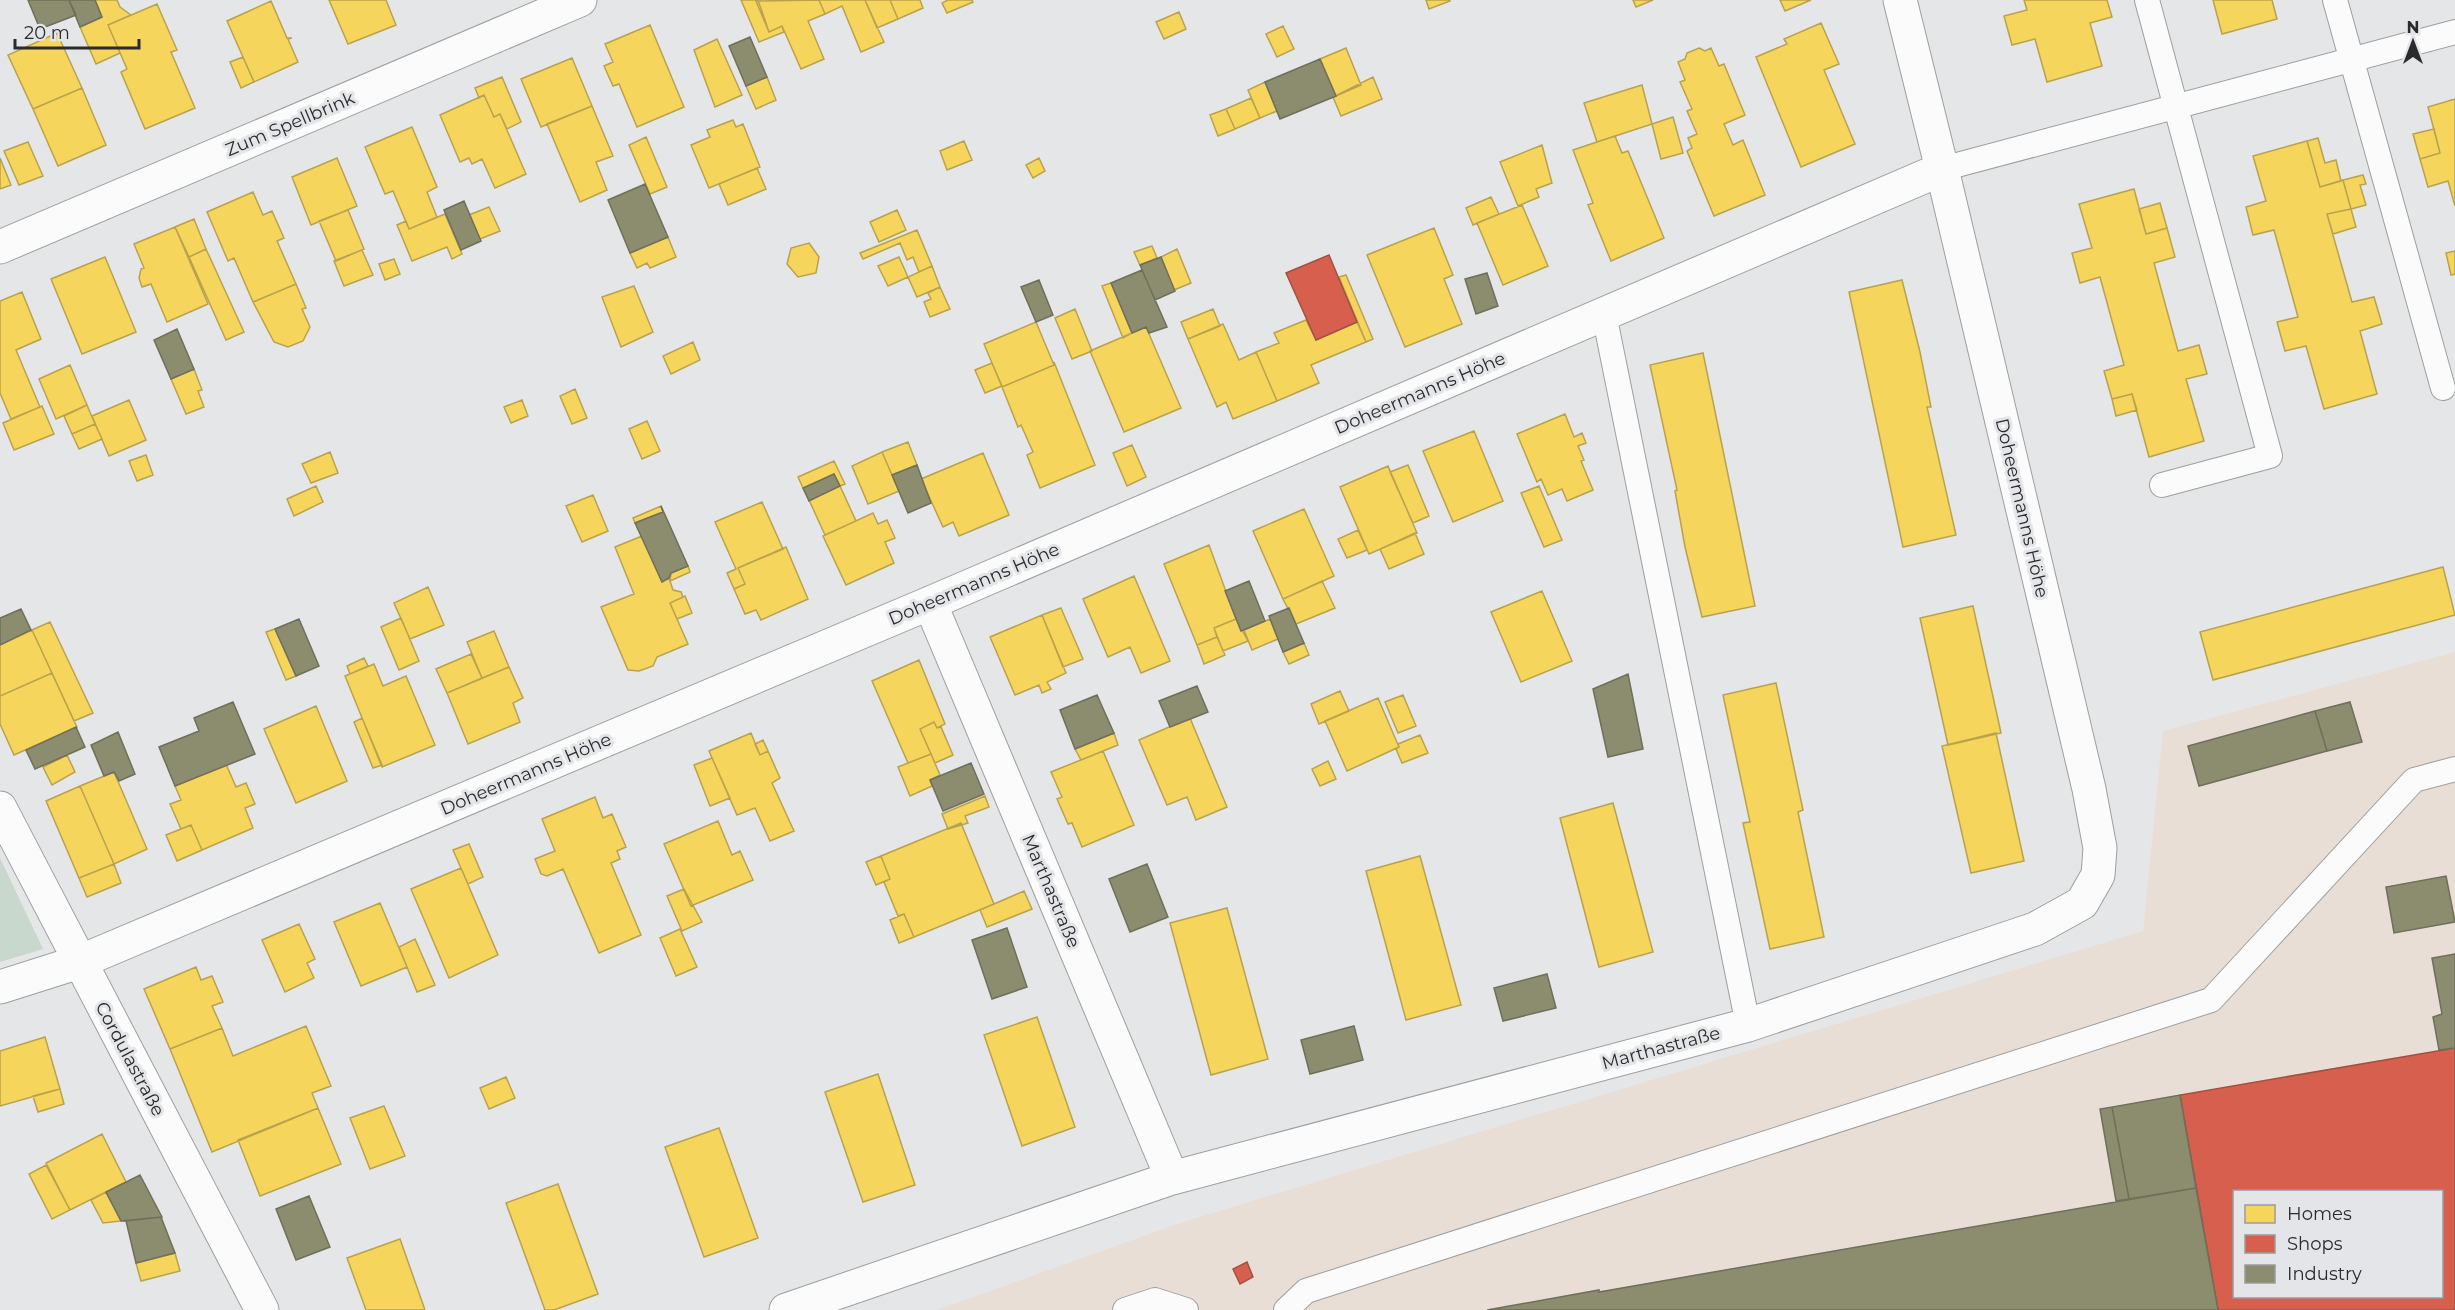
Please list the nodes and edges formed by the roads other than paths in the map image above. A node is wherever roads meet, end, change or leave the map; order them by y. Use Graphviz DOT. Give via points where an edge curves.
graph roads {
  1 [pos="580,0"];
  2 [pos="1900,0"];
  3 [pos="2147,0"];
  4 [pos="2335,0"];
  5 [pos="2455,32"];
  6 [pos="2351,59"];
  7 [pos="2176,106"];
  8 [pos="1942,169"];
  9 [pos="0,247"];
  10 [pos="1604,314"];
  11 [pos="2443,388"];
  12 [pos="2162,485"];
  13 [pos="930,603"];
  14 [pos="2455,769"];
  15 [pos="0,808"];
  16 [pos="2100,848"];
  17 [pos="79,962"];
  18 [pos="0,987"];
  19 [pos="1748,1025"];
  20 [pos="1172,1178"];
  21 [pos="262,1310"];
  22 [pos="786,1310"];
  23 [pos="1125,1310"];
  24 [pos="1186,1310"];
  25 [pos="1286,1310"];
  1 -- 9 [label="street, Zum Spellbrink"];
  2 -- 8 [label="street, Doheermanns Höhe"];
  3 -- 7 [label="lane"];
  4 -- 6 [label="lane"];
  5 -- 6 [label="lane"];
  6 -- 7 [label="lane"];
  6 -- 11 [label="lane"];
  7 -- 8 [label="lane"];
  7 -- 12 [label="lane" via="2270,456"];
  8 -- 10 [label="street, Doheermanns Höhe"];
  8 -- 16 [label="street, Doheermanns Höhe"];
  10 -- 13 [label="street, Doheermanns Höhe"];
  10 -- 19 [label="lane"];
  13 -- 17 [label="street, Doheermanns Höhe"];
  13 -- 20 [label="street, Marthastraße"];
  14 -- 25 [label="lane" via="2414,780 2211,1000 1306,1291"];
  15 -- 17 [label="street, Cordulastraße"];
  16 -- 19 [label="street, Marthastraße" via="2098,875 2082,903 2035,929"];
  17 -- 18 [label="street, Doheermanns Höhe"];
  17 -- 21 [label="street, Cordulastraße"];
  19 -- 20 [label="street, Marthastraße"];
  20 -- 22 [label="street, Marthastraße"];
  23 -- 24 [label="lane" via="1155,1300"];
}
